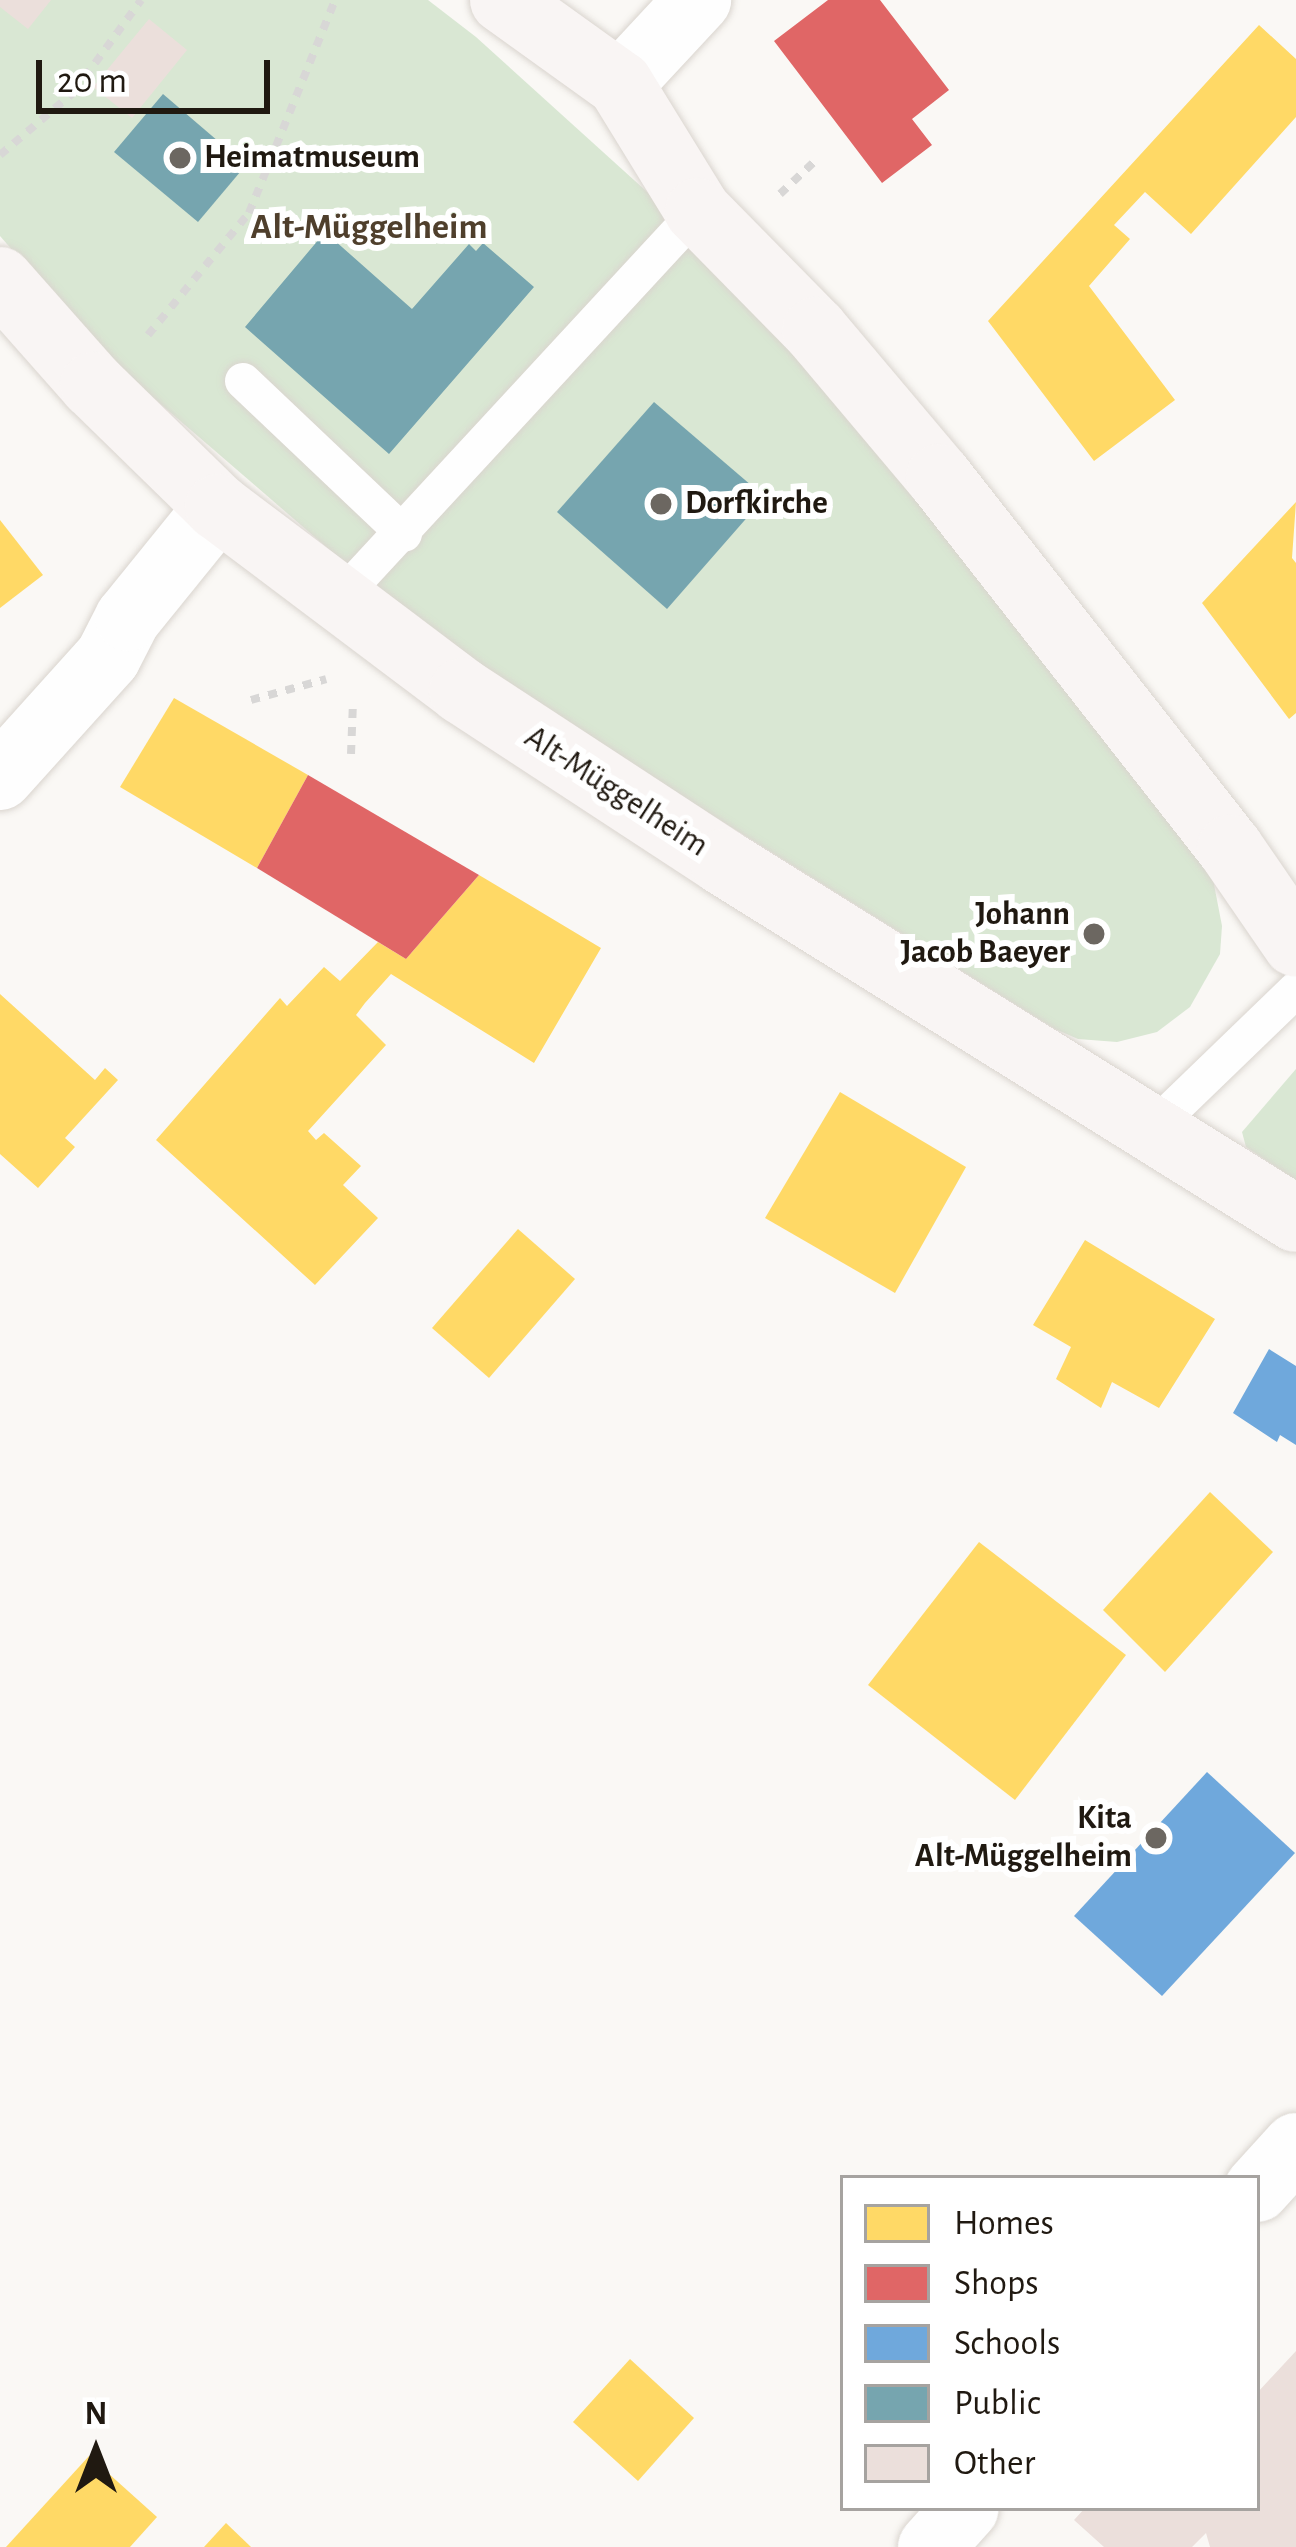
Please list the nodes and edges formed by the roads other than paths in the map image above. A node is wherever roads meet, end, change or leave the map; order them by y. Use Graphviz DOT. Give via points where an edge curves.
graph roads {
  1 [pos="503,0"];
  2 [pos="698,0"];
  3 [pos="620,84"];
  4 [pos="698,212"];
  5 [pos="0,280"];
  6 [pos="243,381"];
  7 [pos="218,507"];
  8 [pos="404,534"];
  9 [pos="341,597"];
  10 [pos="0,777"];
  11 [pos="1296,944"];
  12 [pos="1296,990"];
  13 [pos="1152,1129"];
  14 [pos="1296,1220"];
  15 [pos="1296,2146"];
  16 [pos="1260,2185"];
  17 [pos="963,2511"];
  18 [pos="931,2547"];
  1 -- 3 [label="main road"];
  2 -- 3 [label="street"];
  3 -- 4 [label="main road"];
  4 -- 8 [label="lane"];
  4 -- 11 [label="main road" via="815,330 939,477"];
  5 -- 7 [label="main road, Alt-Müggelheim"];
  6 -- 8 [label="lane"];
  7 -- 9 [label="main road, Alt-Müggelheim"];
  7 -- 10 [label="street" via="128,618 108,657"];
  8 -- 9 [label="lane"];
  9 -- 13 [label="main road, Alt-Müggelheim" via="462,691 704,850"];
  12 -- 13 [label="lane"];
  13 -- 14 [label="main road, Alt-Müggelheim"];
  15 -- 16 [label="street"];
  17 -- 18 [label="street"];
}
